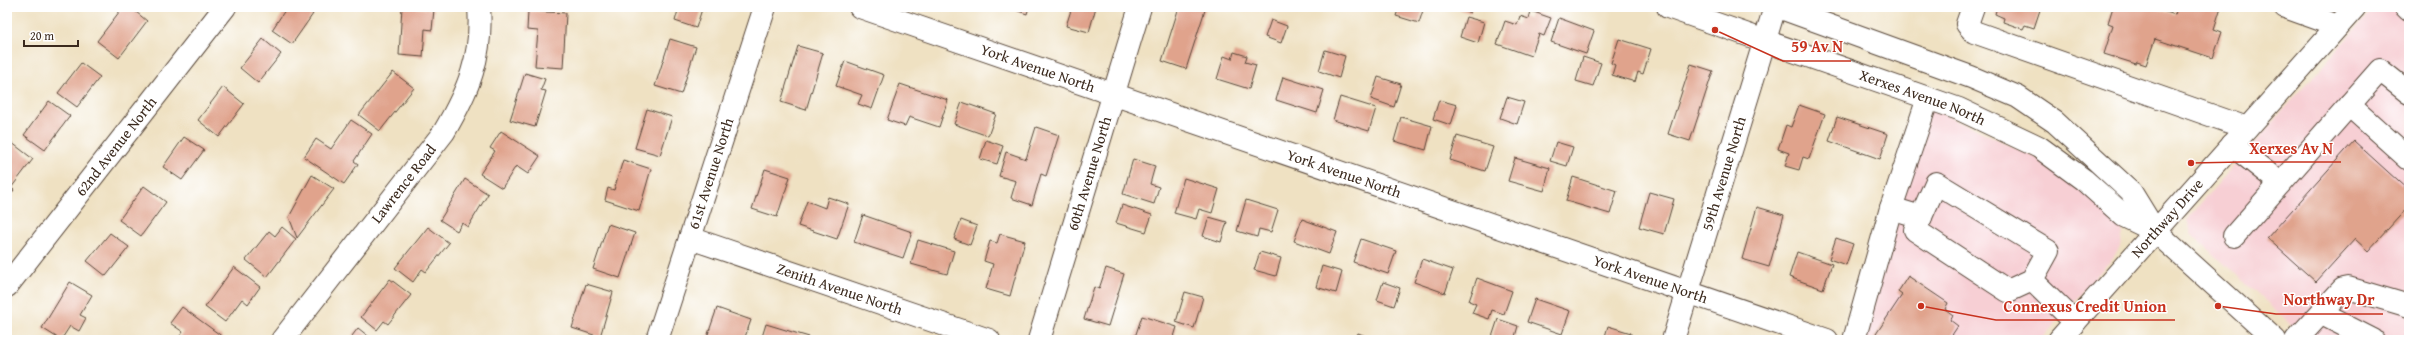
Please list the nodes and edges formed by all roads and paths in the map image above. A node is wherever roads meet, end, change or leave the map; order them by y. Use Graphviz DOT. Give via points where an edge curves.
graph roads {
  1 [pos="225,7"];
  2 [pos="480,7"];
  3 [pos="765,7"];
  4 [pos="860,7"];
  5 [pos="1140,7"];
  6 [pos="1668,7"];
  7 [pos="1775,7"];
  8 [pos="1778,7"];
  9 [pos="1973,7"];
  10 [pos="2285,7"];
  11 [pos="2355,7"];
  12 [pos="2406,7"];
  13 [pos="2409,10"];
  14 [pos="2338,26"];
  15 [pos="1766,41"];
  16 [pos="2409,93"];
  17 [pos="1114,94"];
  18 [pos="1928,98"];
  19 [pos="2349,105"];
  20 [pos="2247,128"];
  21 [pos="2232,145"];
  22 [pos="2409,159"];
  23 [pos="2280,183"];
  24 [pos="1891,208"];
  25 [pos="1921,217"];
  26 [pos="2155,231"];
  27 [pos="2234,236"];
  28 [pos="690,238"];
  29 [pos="2032,280"];
  30 [pos="7,286"];
  31 [pos="1688,292"];
  32 [pos="2409,306"];
  33 [pos="2322,314"];
  34 [pos="2076,322"];
  35 [pos="282,340"];
  36 [pos="657,340"];
  37 [pos="989,340"];
  38 [pos="1039,340"];
  39 [pos="1672,340"];
  40 [pos="1827,340"];
  41 [pos="1854,340"];
  42 [pos="2059,340"];
  43 [pos="2275,340"];
  44 [pos="2296,340"];
  45 [pos="2373,340"];
  1 -- 30 [label="street, 62nd Avenue North"];
  2 -- 35 [label="street, Lawrence Road" via="481,27 476,64 463,100 444,132"];
  3 -- 28 [label="street, 61st Avenue North"];
  4 -- 17 [label="street, York Avenue North"];
  5 -- 17 [label="street, 60th Avenue North"];
  6 -- 15 [label="street, Xerxes Avenue North"];
  7 -- 15 [label="street, 59th Avenue North"];
  8 -- 26 [label="street, Xerxes Avenue North" via="2018,96 2055,122 2131,192"];
  9 -- 20 [label="street" via="1967,24 1974,32"];
  10 -- 14 [label="street"];
  11 -- 14 [label="street, Northway Drive"];
  12 -- 13 [label="street"];
  14 -- 20 [label="street, Northway Drive"];
  15 -- 18 [label="street, Xerxes Avenue North"];
  15 -- 31 [label="street, 59th Avenue North"];
  16 -- 19 [label="street" via="2380,70"];
  17 -- 31 [label="street, York Avenue North"];
  17 -- 38 [label="street, 60th Avenue North"];
  18 -- 24 [label="street"];
  18 -- 26 [label="street, Xerxes Avenue North" via="1959,108 2039,147 2084,180 2124,216"];
  19 -- 22 [label="street"];
  19 -- 23 [label="street"];
  20 -- 21 [label="street, Northway Drive"];
  21 -- 23 [label="street"];
  21 -- 26 [label="street, Northway Drive"];
  23 -- 27 [label="street"];
  24 -- 25 [label="street"];
  24 -- 41 [label="street"];
  25 -- 29 [label="street" via="1915,230 2008,291"];
  25 -- 29 [label="street" via="1936,183 2048,251"];
  26 -- 34 [label="street, Northway Drive"];
  26 -- 43 [label="street, Xerxes Avenue North"];
  28 -- 36 [label="street, 61st Avenue North"];
  28 -- 37 [label="street, Zenith Avenue North"];
  29 -- 34 [label="street"];
  31 -- 39 [label="street, 59th Avenue North"];
  31 -- 40 [label="street, York Avenue North"];
  32 -- 33 [label="street" via="2348,288 2343,289"];
  33 -- 44 [label="street"];
  33 -- 45 [label="street"];
  34 -- 42 [label="street, Northway Drive"];
}
